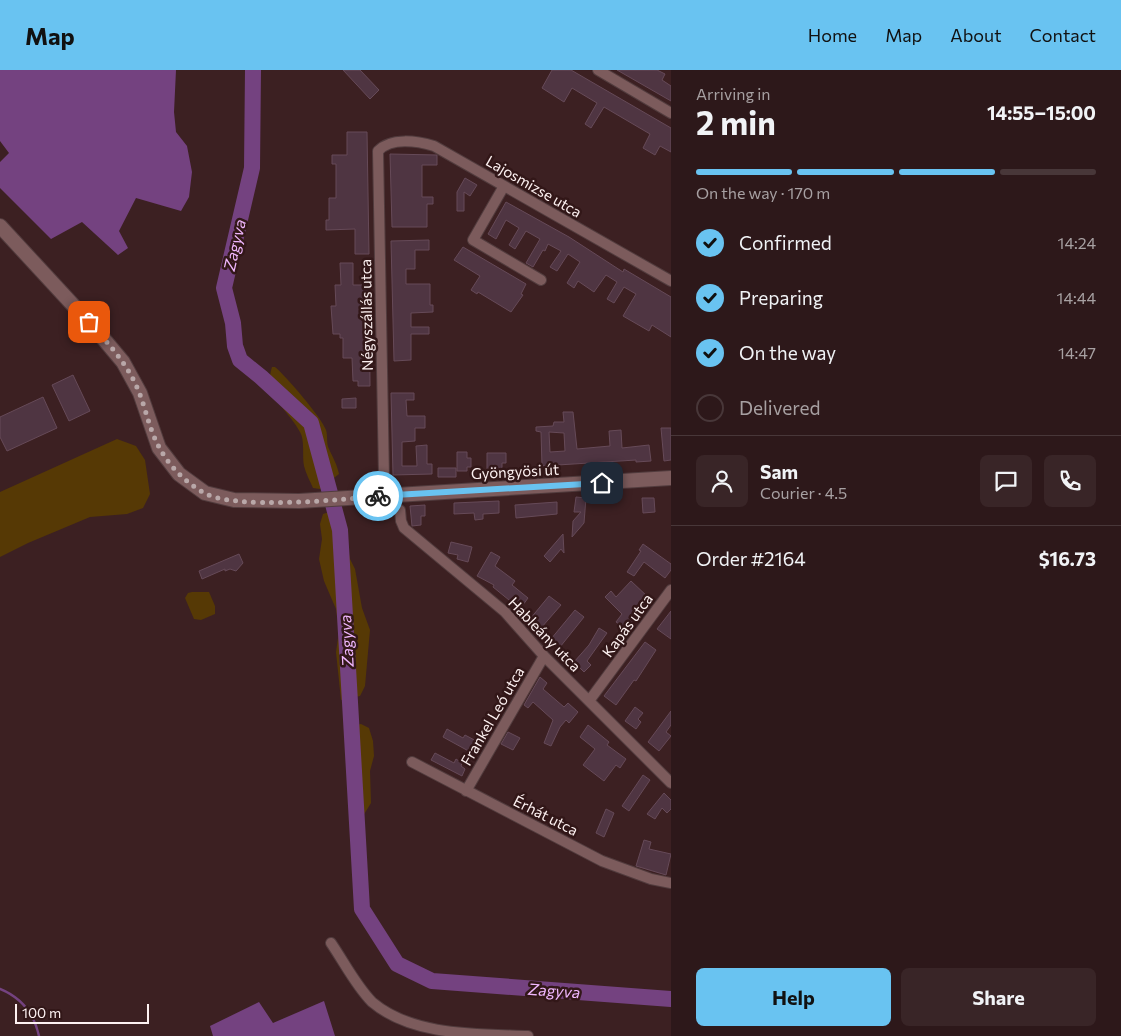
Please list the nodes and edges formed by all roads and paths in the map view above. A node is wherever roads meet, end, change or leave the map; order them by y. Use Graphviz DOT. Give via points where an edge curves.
graph roads {
  1 [pos="598,70"];
  2 [pos="671,113"];
  3 [pos="378,151"];
  4 [pos="504,186"];
  5 [pos="0,226"];
  6 [pos="541,280"];
  7 [pos="671,281"];
  8 [pos="384,478"];
  9 [pos="671,478"];
  10 [pos="400,510"];
  11 [pos="671,590"];
  12 [pos="544,656"];
  13 [pos="589,701"];
  14 [pos="412,762"];
  15 [pos="671,783"];
  16 [pos="466,791"];
  17 [pos="671,883"];
  18 [pos="331,943"];
  19 [pos="428,1034"];
  20 [pos="528,1036"];
  1 -- 2 [label="street"];
  3 -- 4 [label="street, Lajosmizse utca" via="385,144 396,142 434,146"];
  3 -- 8 [label="street, Négyszállás utca"];
  4 -- 6 [label="street" via="473,240"];
  4 -- 7 [label="street, Lajosmizse utca"];
  5 -- 9 [label="street, Gyöngyösi út" via="123,362 135,382 159,448 178,474 205,493 254,502 299,501"];
  10 -- 12 [label="street, Hableány utca" via="404,528 505,612"];
  11 -- 13 [label="street, Kapás utca"];
  12 -- 13 [label="street, Hableány utca"];
  12 -- 16 [label="street, Frankel Leó utca"];
  13 -- 15 [label="street, Hableány utca"];
  14 -- 16 [label="street, Érhát utca"];
  16 -- 17 [label="street, Érhát utca" via="602,861"];
  18 -- 19 [label="street" via="371,1001 391,1019"];
  19 -- 20 [label="street"];
}
